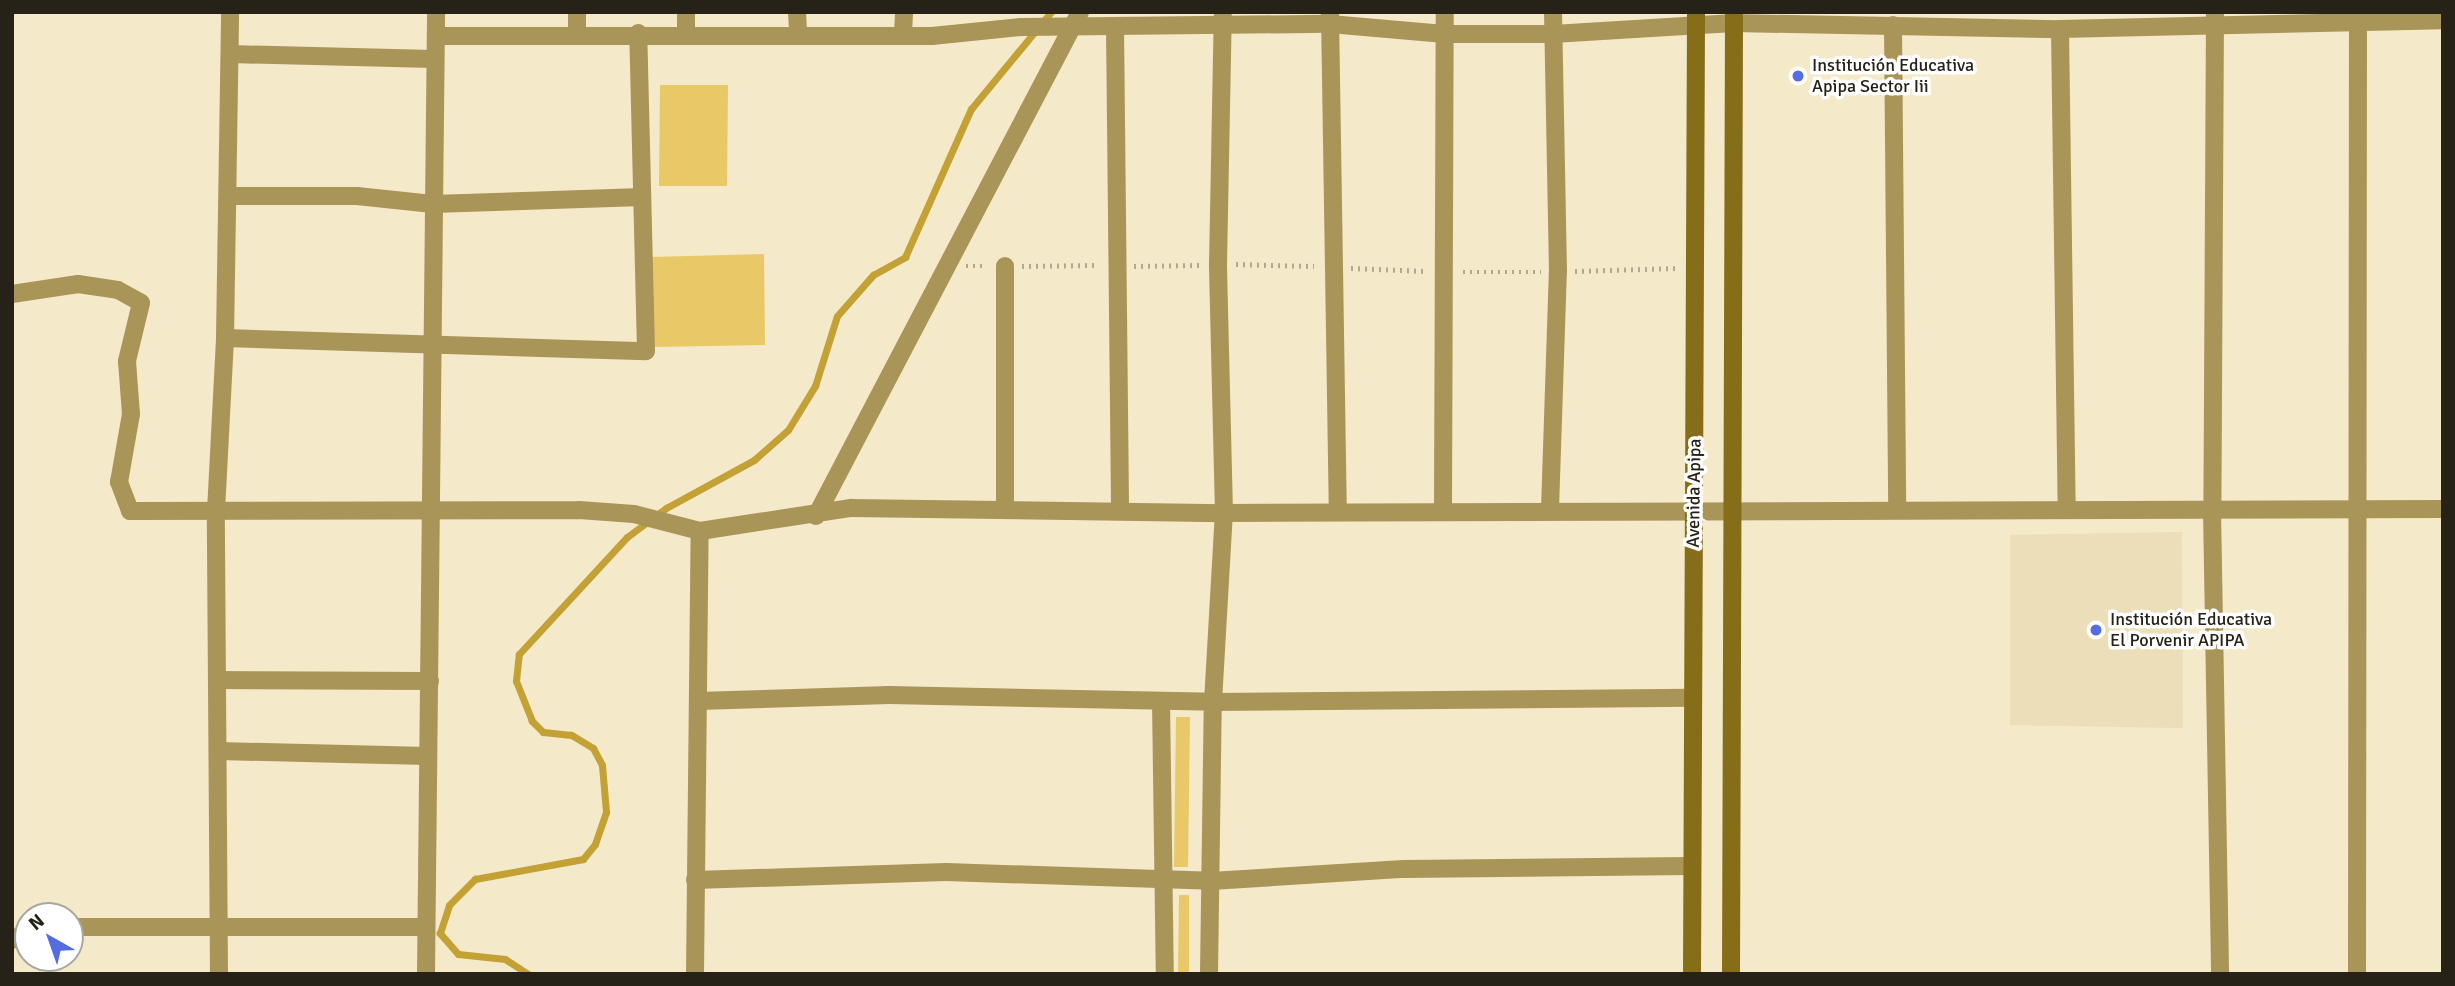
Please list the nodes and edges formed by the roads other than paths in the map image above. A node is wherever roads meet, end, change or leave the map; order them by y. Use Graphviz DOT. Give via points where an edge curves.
graph roads {
  1 [pos="230,12"];
  2 [pos="436,12"];
  3 [pos="577,12"];
  4 [pos="686,12"];
  5 [pos="797,12"];
  6 [pos="904,12"];
  7 [pos="1445,12"];
  8 [pos="1553,12"];
  9 [pos="1330,18"];
  10 [pos="1734,18"];
  11 [pos="1024,19"];
  12 [pos="1223,19"];
  13 [pos="1697,19"];
  14 [pos="2215,19"];
  15 [pos="2359,19"];
  16 [pos="1076,20"];
  17 [pos="2443,20"];
  18 [pos="1893,25"];
  19 [pos="1115,26"];
  20 [pos="2060,29"];
  21 [pos="686,32"];
  22 [pos="797,32"];
  23 [pos="577,33"];
  24 [pos="638,33"];
  25 [pos="903,33"];
  26 [pos="1445,34"];
  27 [pos="1553,34"];
  28 [pos="436,36"];
  29 [pos="230,54"];
  30 [pos="433,59"];
  31 [pos="228,196"];
  32 [pos="642,197"];
  33 [pos="433,204"];
  34 [pos="1005,266"];
  35 [pos="12,294"];
  36 [pos="225,338"];
  37 [pos="431,345"];
  38 [pos="2067,507"];
  39 [pos="1005,508"];
  40 [pos="1443,508"];
  41 [pos="1694,508"];
  42 [pos="1734,508"];
  43 [pos="2354,508"];
  44 [pos="1550,509"];
  45 [pos="1897,509"];
  46 [pos="2443,509"];
  47 [pos="2212,510"];
  48 [pos="216,511"];
  49 [pos="428,511"];
  50 [pos="1120,511"];
  51 [pos="1338,511"];
  52 [pos="1224,513"];
  53 [pos="816,516"];
  54 [pos="701,531"];
  55 [pos="217,680"];
  56 [pos="430,681"];
  57 [pos="1692,698"];
  58 [pos="698,701"];
  59 [pos="1161,701"];
  60 [pos="1213,702"];
  61 [pos="219,751"];
  62 [pos="428,756"];
  63 [pos="1690,866"];
  64 [pos="695,880"];
  65 [pos="1162,880"];
  66 [pos="1211,881"];
  67 [pos="219,926"];
  68 [pos="84,927"];
  69 [pos="426,927"];
  70 [pos="219,974"];
  71 [pos="426,974"];
  72 [pos="695,974"];
  73 [pos="1165,974"];
  74 [pos="1209,974"];
  75 [pos="1692,974"];
  76 [pos="1731,974"];
  77 [pos="2220,974"];
  78 [pos="2357,974"];
  1 -- 29 [label="street"];
  2 -- 28 [label="street"];
  3 -- 23 [label="street"];
  4 -- 21 [label="street"];
  5 -- 22 [label="street"];
  6 -- 25 [label="street"];
  7 -- 26 [label="street"];
  8 -- 27 [label="street"];
  9 -- 12 [label="street"];
  9 -- 26 [label="street"];
  9 -- 51 [label="street"];
  10 -- 13 [label="street"];
  10 -- 18 [label="street"];
  10 -- 42 [label="street"];
  11 -- 16 [label="street"];
  11 -- 25 [label="street" via="932,36"];
  12 -- 19 [label="street"];
  12 -- 52 [label="street" via="1218,265"];
  13 -- 27 [label="street"];
  13 -- 41 [label="street, Avenida Apipa"];
  14 -- 15 [label="street"];
  14 -- 20 [label="street"];
  14 -- 47 [label="street"];
  15 -- 17 [label="street"];
  15 -- 43 [label="street"];
  16 -- 19 [label="street"];
  16 -- 53 [label="street"];
  18 -- 20 [label="street"];
  18 -- 45 [label="street"];
  19 -- 50 [label="street"];
  20 -- 38 [label="street"];
  21 -- 22 [label="street"];
  21 -- 24 [label="street"];
  22 -- 25 [label="street"];
  23 -- 24 [label="street"];
  23 -- 28 [label="street"];
  24 -- 32 [label="street"];
  26 -- 27 [label="street"];
  26 -- 40 [label="street"];
  27 -- 44 [label="street" via="1558,272"];
  28 -- 30 [label="street"];
  29 -- 30 [label="street"];
  29 -- 31 [label="street"];
  30 -- 33 [label="street"];
  31 -- 33 [label="street" via="357,196"];
  31 -- 36 [label="street"];
  32 -- 33 [label="street"];
  32 -- 37 [label="street" via="646,351"];
  33 -- 37 [label="street"];
  34 -- 39 [label="street"];
  35 -- 48 [label="street" via="78,284 118,290 141,303 127,361 131,414 121,497 130,511"];
  36 -- 37 [label="street"];
  36 -- 48 [label="street"];
  37 -- 49 [label="street"];
  38 -- 45 [label="street"];
  38 -- 47 [label="street"];
  39 -- 50 [label="street"];
  39 -- 53 [label="street" via="851,508"];
  40 -- 44 [label="street"];
  40 -- 51 [label="street"];
  41 -- 42 [label="street"];
  41 -- 44 [label="street"];
  41 -- 57 [label="street, Avenida Apipa"];
  42 -- 45 [label="street"];
  42 -- 76 [label="street"];
  43 -- 46 [label="street"];
  43 -- 47 [label="street"];
  43 -- 78 [label="street"];
  47 -- 77 [label="street"];
  48 -- 49 [label="street"];
  48 -- 55 [label="street"];
  49 -- 54 [label="street" via="621,513"];
  49 -- 56 [label="street"];
  50 -- 52 [label="street"];
  51 -- 52 [label="street"];
  52 -- 60 [label="street"];
  53 -- 54 [label="street"];
  54 -- 58 [label="street"];
  55 -- 56 [label="street"];
  55 -- 61 [label="street"];
  56 -- 62 [label="street"];
  57 -- 60 [label="street"];
  57 -- 63 [label="street, Avenida Apipa"];
  58 -- 59 [label="street" via="889,695"];
  58 -- 64 [label="street"];
  59 -- 60 [label="street"];
  59 -- 65 [label="street"];
  60 -- 66 [label="street"];
  61 -- 62 [label="street"];
  61 -- 67 [label="street"];
  62 -- 69 [label="street"];
  63 -- 66 [label="street" via="1404,869"];
  63 -- 75 [label="street, Avenida Apipa"];
  64 -- 65 [label="street" via="946,872"];
  64 -- 72 [label="street"];
  65 -- 66 [label="street"];
  65 -- 73 [label="street"];
  66 -- 74 [label="street"];
  67 -- 68 [label="street"];
  67 -- 69 [label="street"];
  67 -- 70 [label="street"];
  69 -- 71 [label="street"];
}
